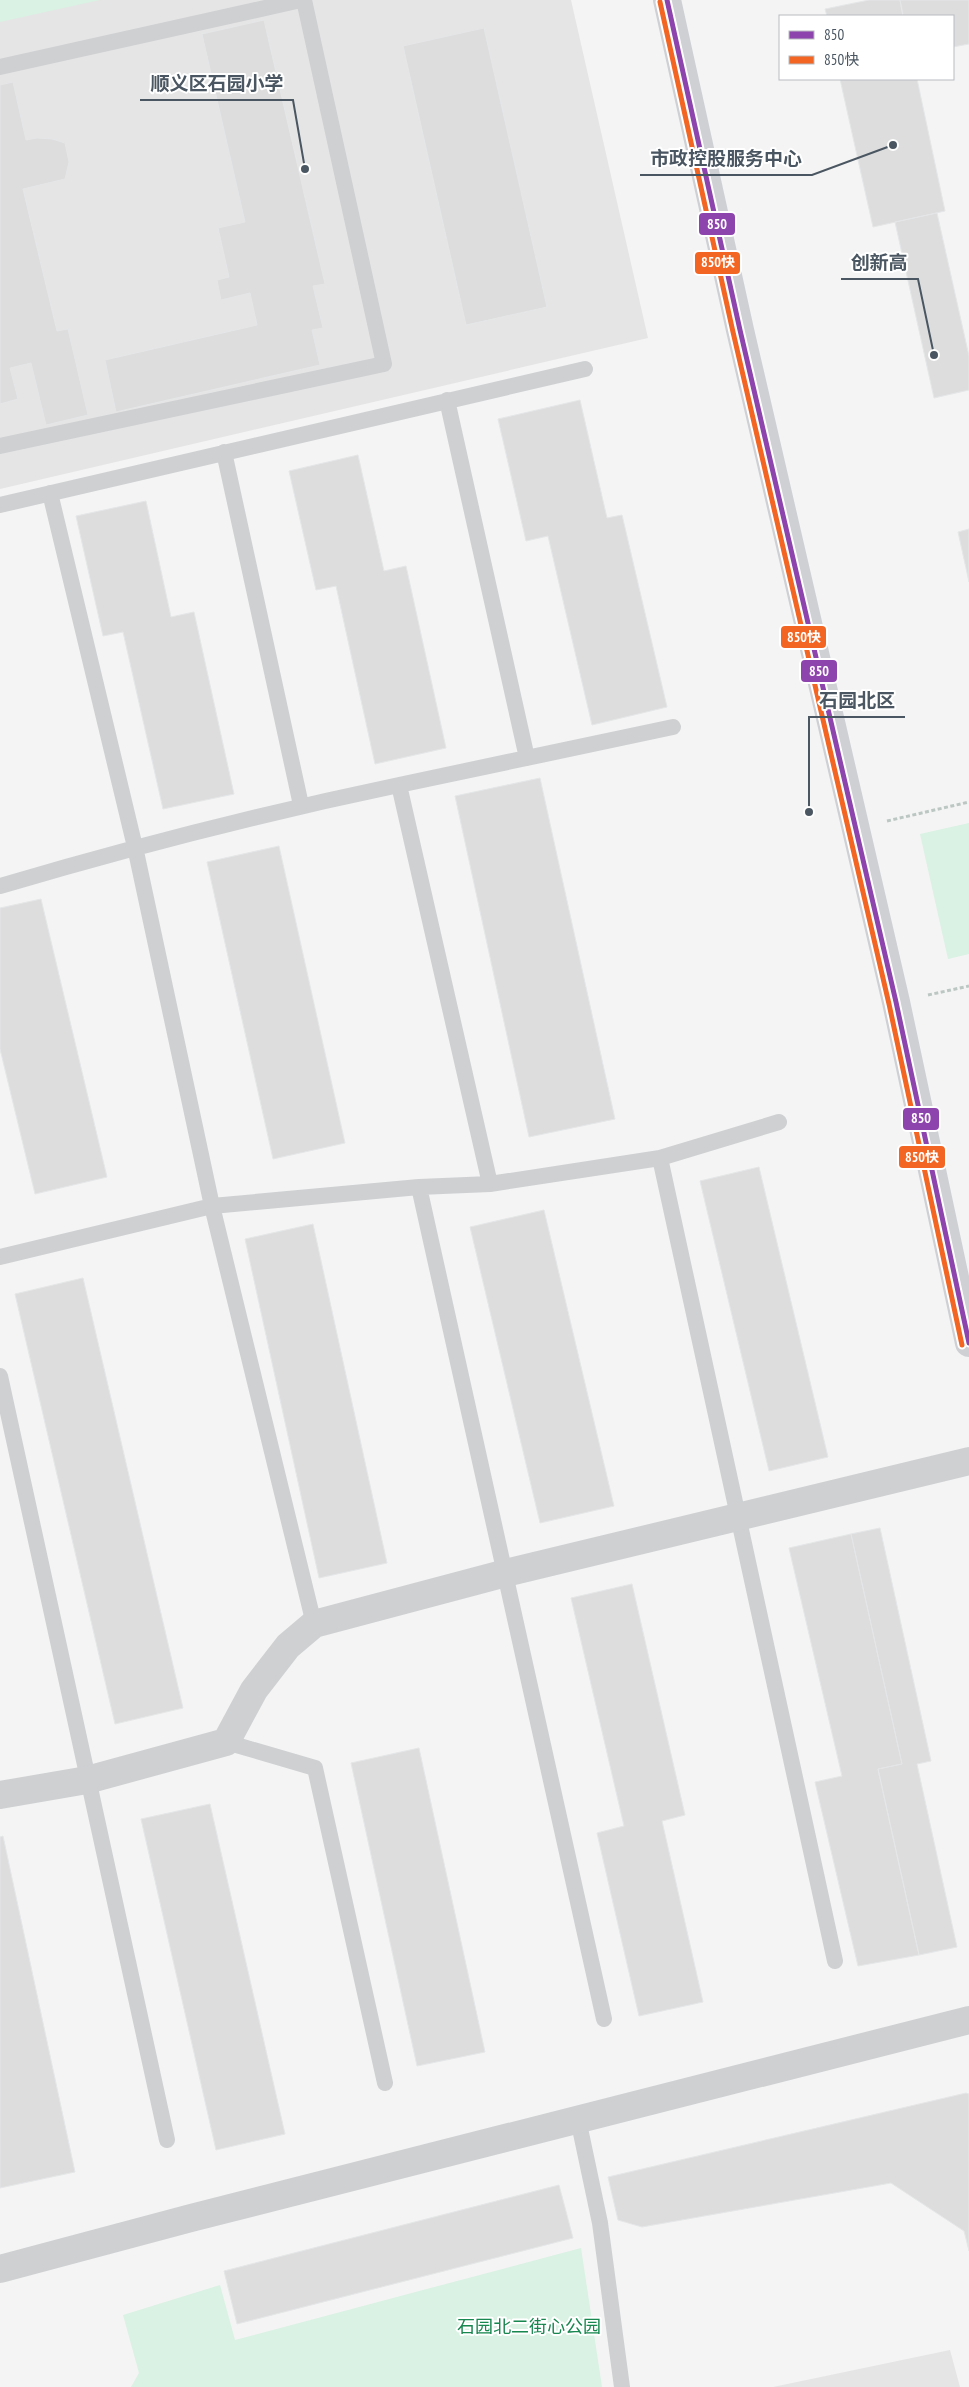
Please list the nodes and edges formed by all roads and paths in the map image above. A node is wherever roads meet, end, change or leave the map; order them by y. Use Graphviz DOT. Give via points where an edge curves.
graph roads {
  1 [pos="303,0"];
  2 [pos="666,0"];
  3 [pos="0,67"];
  4 [pos="585,369"];
  5 [pos="448,400"];
  6 [pos="0,446"];
  7 [pos="224,452"];
  8 [pos="50,493"];
  9 [pos="0,504"];
  10 [pos="673,727"];
  11 [pos="527,758"];
  12 [pos="399,785"];
  13 [pos="969,802"];
  14 [pos="302,805"];
  15 [pos="856,828"];
  16 [pos="135,847"];
  17 [pos="0,886"];
  18 [pos="969,986"];
  19 [pos="896,1002"];
  20 [pos="779,1122"];
  21 [pos="660,1158"];
  22 [pos="490,1184"];
  23 [pos="419,1187"];
  24 [pos="212,1206"];
  25 [pos="0,1256"];
  26 [pos="969,1343"];
  27 [pos="0,1376"];
  28 [pos="969,1461"];
  29 [pos="740,1517"];
  30 [pos="506,1573"];
  31 [pos="314,1624"];
  32 [pos="226,1742"];
  33 [pos="87,1780"];
  34 [pos="0,1795"];
  35 [pos="835,1961"];
  36 [pos="604,2019"];
  37 [pos="969,2020"];
  38 [pos="385,2083"];
  39 [pos="578,2119"];
  40 [pos="167,2140"];
  41 [pos="0,2269"];
  42 [pos="622,2387"];
  1 -- 3 [label="lane"];
  1 -- 6 [label="lane" via="384,364"];
  2 -- 15 [label="street"];
  4 -- 5 [label="lane"];
  5 -- 7 [label="lane"];
  5 -- 11 [label="lane"];
  7 -- 8 [label="lane"];
  7 -- 14 [label="lane"];
  8 -- 9 [label="lane"];
  8 -- 16 [label="lane"];
  10 -- 11 [label="lane"];
  11 -- 12 [label="lane"];
  12 -- 14 [label="lane"];
  12 -- 22 [label="lane"];
  13 -- 15 [label="path"];
  14 -- 16 [label="lane"];
  15 -- 19 [label="street"];
  16 -- 17 [label="lane"];
  16 -- 24 [label="lane"];
  18 -- 19 [label="path"];
  19 -- 26 [label="street"];
  20 -- 21 [label="lane"];
  21 -- 22 [label="lane"];
  21 -- 29 [label="lane"];
  22 -- 23 [label="lane"];
  23 -- 24 [label="lane"];
  23 -- 30 [label="lane"];
  24 -- 25 [label="lane"];
  24 -- 31 [label="lane"];
  27 -- 33 [label="lane"];
  28 -- 29 [label="street"];
  29 -- 30 [label="street"];
  29 -- 35 [label="lane"];
  30 -- 31 [label="street"];
  30 -- 36 [label="lane"];
  31 -- 32 [label="street" via="288,1646 254,1690"];
  32 -- 33 [label="street"];
  32 -- 38 [label="lane" via="315,1768"];
  33 -- 34 [label="street"];
  33 -- 40 [label="lane"];
  37 -- 39 [label="street"];
  39 -- 41 [label="street"];
  39 -- 42 [label="lane" via="600,2223"];
}
